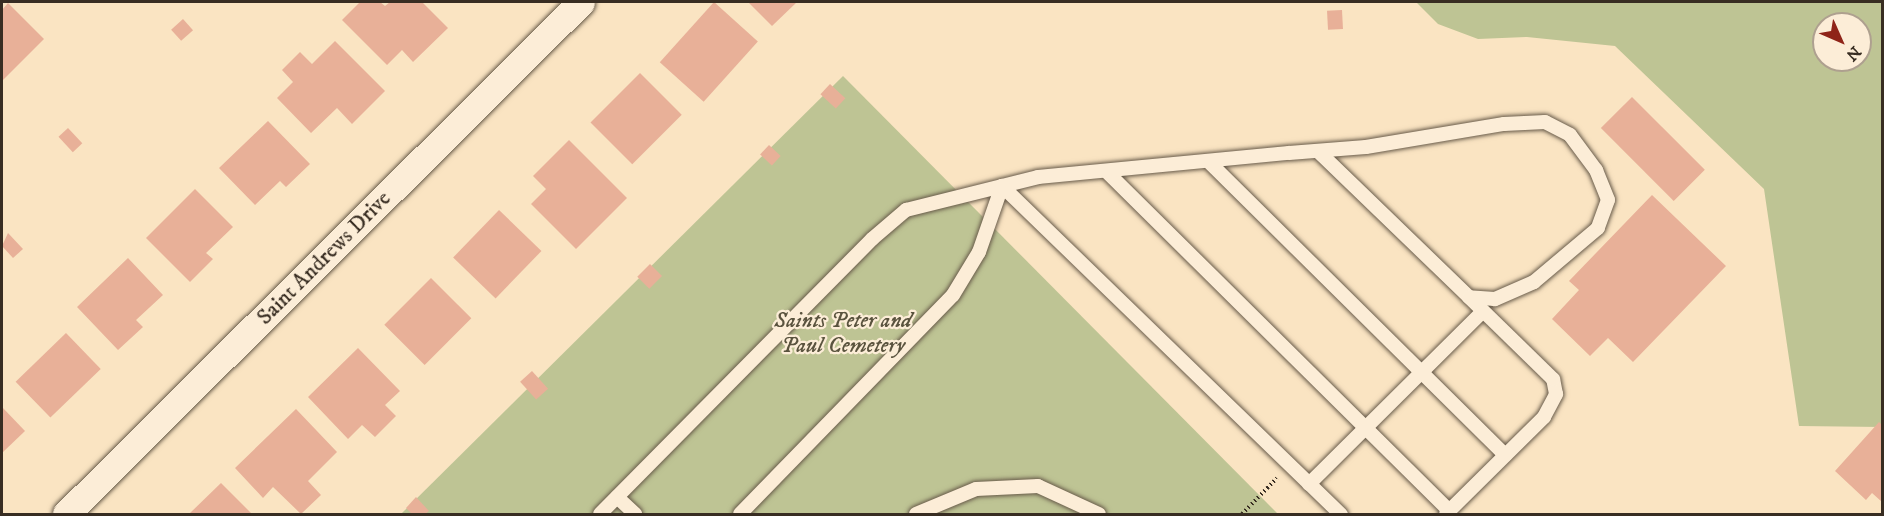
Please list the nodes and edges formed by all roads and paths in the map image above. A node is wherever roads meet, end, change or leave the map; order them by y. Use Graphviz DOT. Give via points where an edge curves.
graph roads {
  1 [pos="581,2"];
  2 [pos="1318,151"];
  3 [pos="1208,161"];
  4 [pos="1106,171"];
  5 [pos="1002,186"];
  6 [pos="1469,297"];
  7 [pos="1483,311"];
  8 [pos="1420,373"];
  9 [pos="1364,429"];
  10 [pos="1505,455"];
  11 [pos="1290,465"];
  12 [pos="1309,484"];
  13 [pos="617,497"];
  14 [pos="1448,513"];
  15 [pos="66,514"];
  16 [pos="600,514"];
  17 [pos="634,514"];
  18 [pos="740,514"];
  19 [pos="916,514"];
  20 [pos="1099,514"];
  21 [pos="1242,514"];
  22 [pos="1341,514"];
  1 -- 15 [label="street, Saint Andrews Drive"];
  2 -- 3 [label="lane"];
  2 -- 6 [label="lane"];
  2 -- 6 [label="lane" via="1504,124 1545,122 1570,135 1596,170 1608,200 1598,228 1566,259 1512,294 1495,299"];
  3 -- 4 [label="lane"];
  3 -- 8 [label="lane"];
  4 -- 5 [label="lane" via="1038,177"];
  4 -- 9 [label="lane"];
  5 -- 11 [label="lane"];
  5 -- 13 [label="lane" via="906,210 872,239"];
  5 -- 18 [label="lane" via="979,252 953,295"];
  6 -- 7 [label="lane"];
  7 -- 8 [label="lane"];
  7 -- 10 [label="lane" via="1553,380 1556,394 1544,417"];
  8 -- 9 [label="lane"];
  8 -- 10 [label="lane"];
  9 -- 12 [label="lane"];
  9 -- 14 [label="lane"];
  10 -- 14 [label="lane"];
  11 -- 12 [label="lane"];
  11 -- 21 [label="path"];
  12 -- 22 [label="lane"];
  13 -- 16 [label="lane"];
  13 -- 17 [label="lane"];
  19 -- 20 [label="lane" via="976,489 1038,486"];
}
